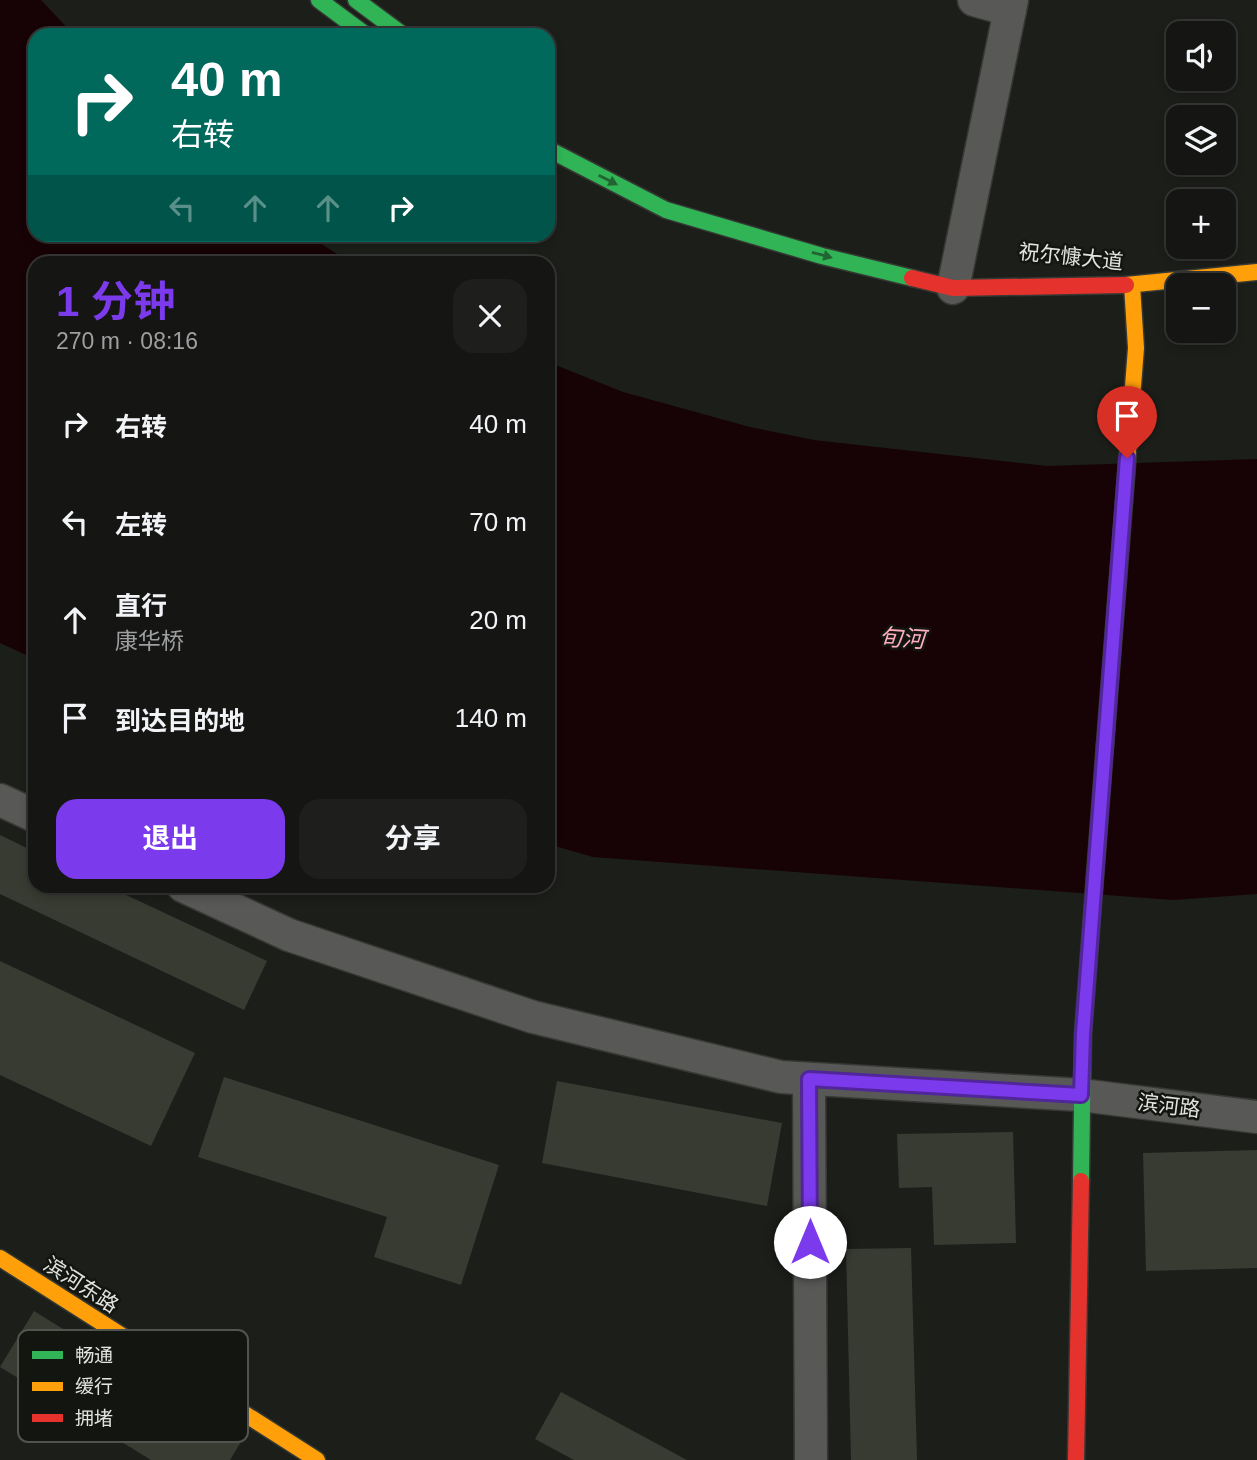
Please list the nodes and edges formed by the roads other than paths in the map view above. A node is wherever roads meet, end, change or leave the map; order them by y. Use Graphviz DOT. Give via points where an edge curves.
graph roads {
  1 [pos="319,0"];
  2 [pos="356,0"];
  3 [pos="974,0"];
  4 [pos="1011,5"];
  5 [pos="357,28"];
  6 [pos="394,28"];
  7 [pos="555,153"];
  8 [pos="956,271"];
  9 [pos="997,271"];
  10 [pos="1257,272"];
  11 [pos="1132,285"];
  12 [pos="0,800"];
  13 [pos="28,813"];
  14 [pos="198,893"];
  15 [pos="809,1079"];
  16 [pos="1081,1095"];
  17 [pos="1257,1117"];
  18 [pos="0,1258"];
  19 [pos="113,1330"];
  20 [pos="248,1416"];
  21 [pos="317,1460"];
  22 [pos="811,1460"];
  23 [pos="1076,1460"];
  1 -- 5 [label="main road"];
  2 -- 6 [label="main road"];
  3 -- 4 [label="street"];
  4 -- 8 [label="street"];
  7 -- 8 [label="main road, 祝尔慷大道, one-way" via="666,210 822,256"];
  8 -- 11 [label="main road, 祝尔慷大道"];
  9 -- 11 [label="main road, 祝尔慷大道"];
  10 -- 11 [label="main road"];
  11 -- 16 [label="main road" via="1136,348"];
  12 -- 13 [label="street"];
  14 -- 15 [label="street, 滨河路" via="289,935 533,1017 781,1077"];
  15 -- 16 [label="street, 滨河路"];
  15 -- 22 [label="street"];
  16 -- 17 [label="street, 滨河路"];
  16 -- 23 [label="main road"];
  18 -- 19 [label="main road, 滨河东路"];
  20 -- 21 [label="main road, 滨河东路"];
}
